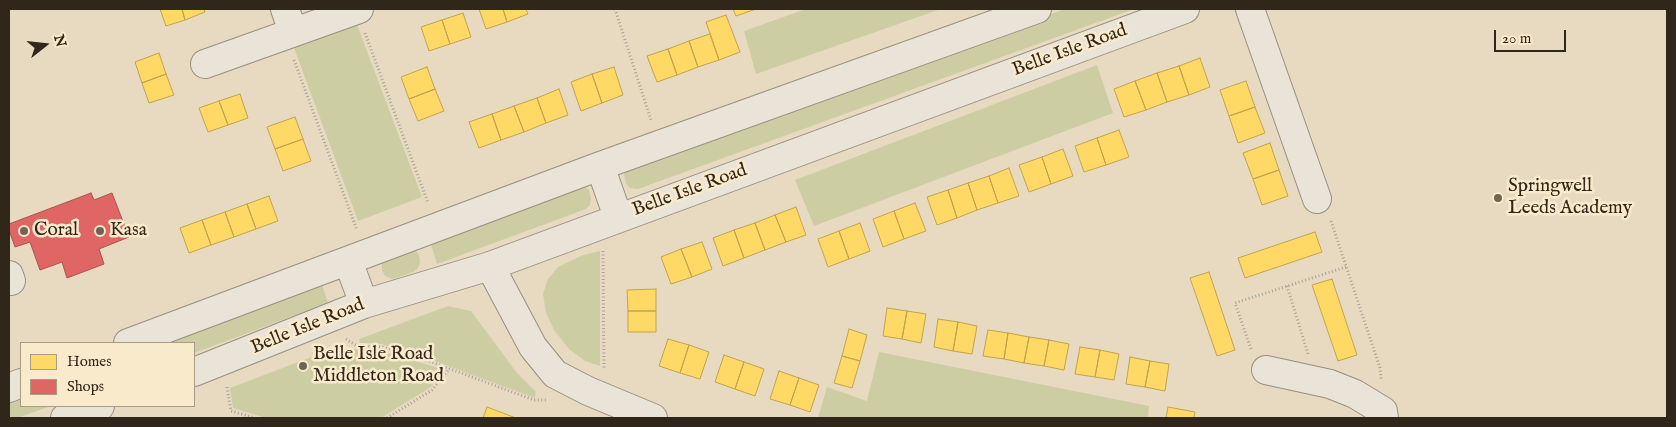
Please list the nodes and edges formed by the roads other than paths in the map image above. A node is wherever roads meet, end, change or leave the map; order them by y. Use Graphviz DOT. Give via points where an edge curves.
graph roads {
  1 [pos="358,9"];
  2 [pos="1036,9"];
  3 [pos="1185,9"];
  4 [pos="1250,9"];
  5 [pos="288,25"];
  6 [pos="205,64"];
  7 [pos="600,166"];
  8 [pos="1317,199"];
  9 [pos="618,217"];
  10 [pos="357,257"];
  11 [pos="490,266"];
  12 [pos="364,304"];
  13 [pos="131,342"];
  14 [pos="1266,370"];
  15 [pos="195,372"];
  16 [pos="97,407"];
  17 [pos="1384,415"];
  18 [pos="65,418"];
  19 [pos="650,418"];
  1 -- 5 [label="street"];
  2 -- 7 [label="street"];
  3 -- 9 [label="street, Belle Isle Road"];
  4 -- 8 [label="street"];
  5 -- 6 [label="street"];
  7 -- 9 [label="street"];
  7 -- 10 [label="street"];
  9 -- 11 [label="street, Belle Isle Road"];
  10 -- 12 [label="street"];
  10 -- 13 [label="street"];
  11 -- 12 [label="street, Belle Isle Road"];
  11 -- 19 [label="street" via="533,347 555,374"];
  12 -- 15 [label="street, Belle Isle Road"];
  14 -- 17 [label="street" via="1330,384 1355,394"];
  16 -- 18 [label="street"];
}
